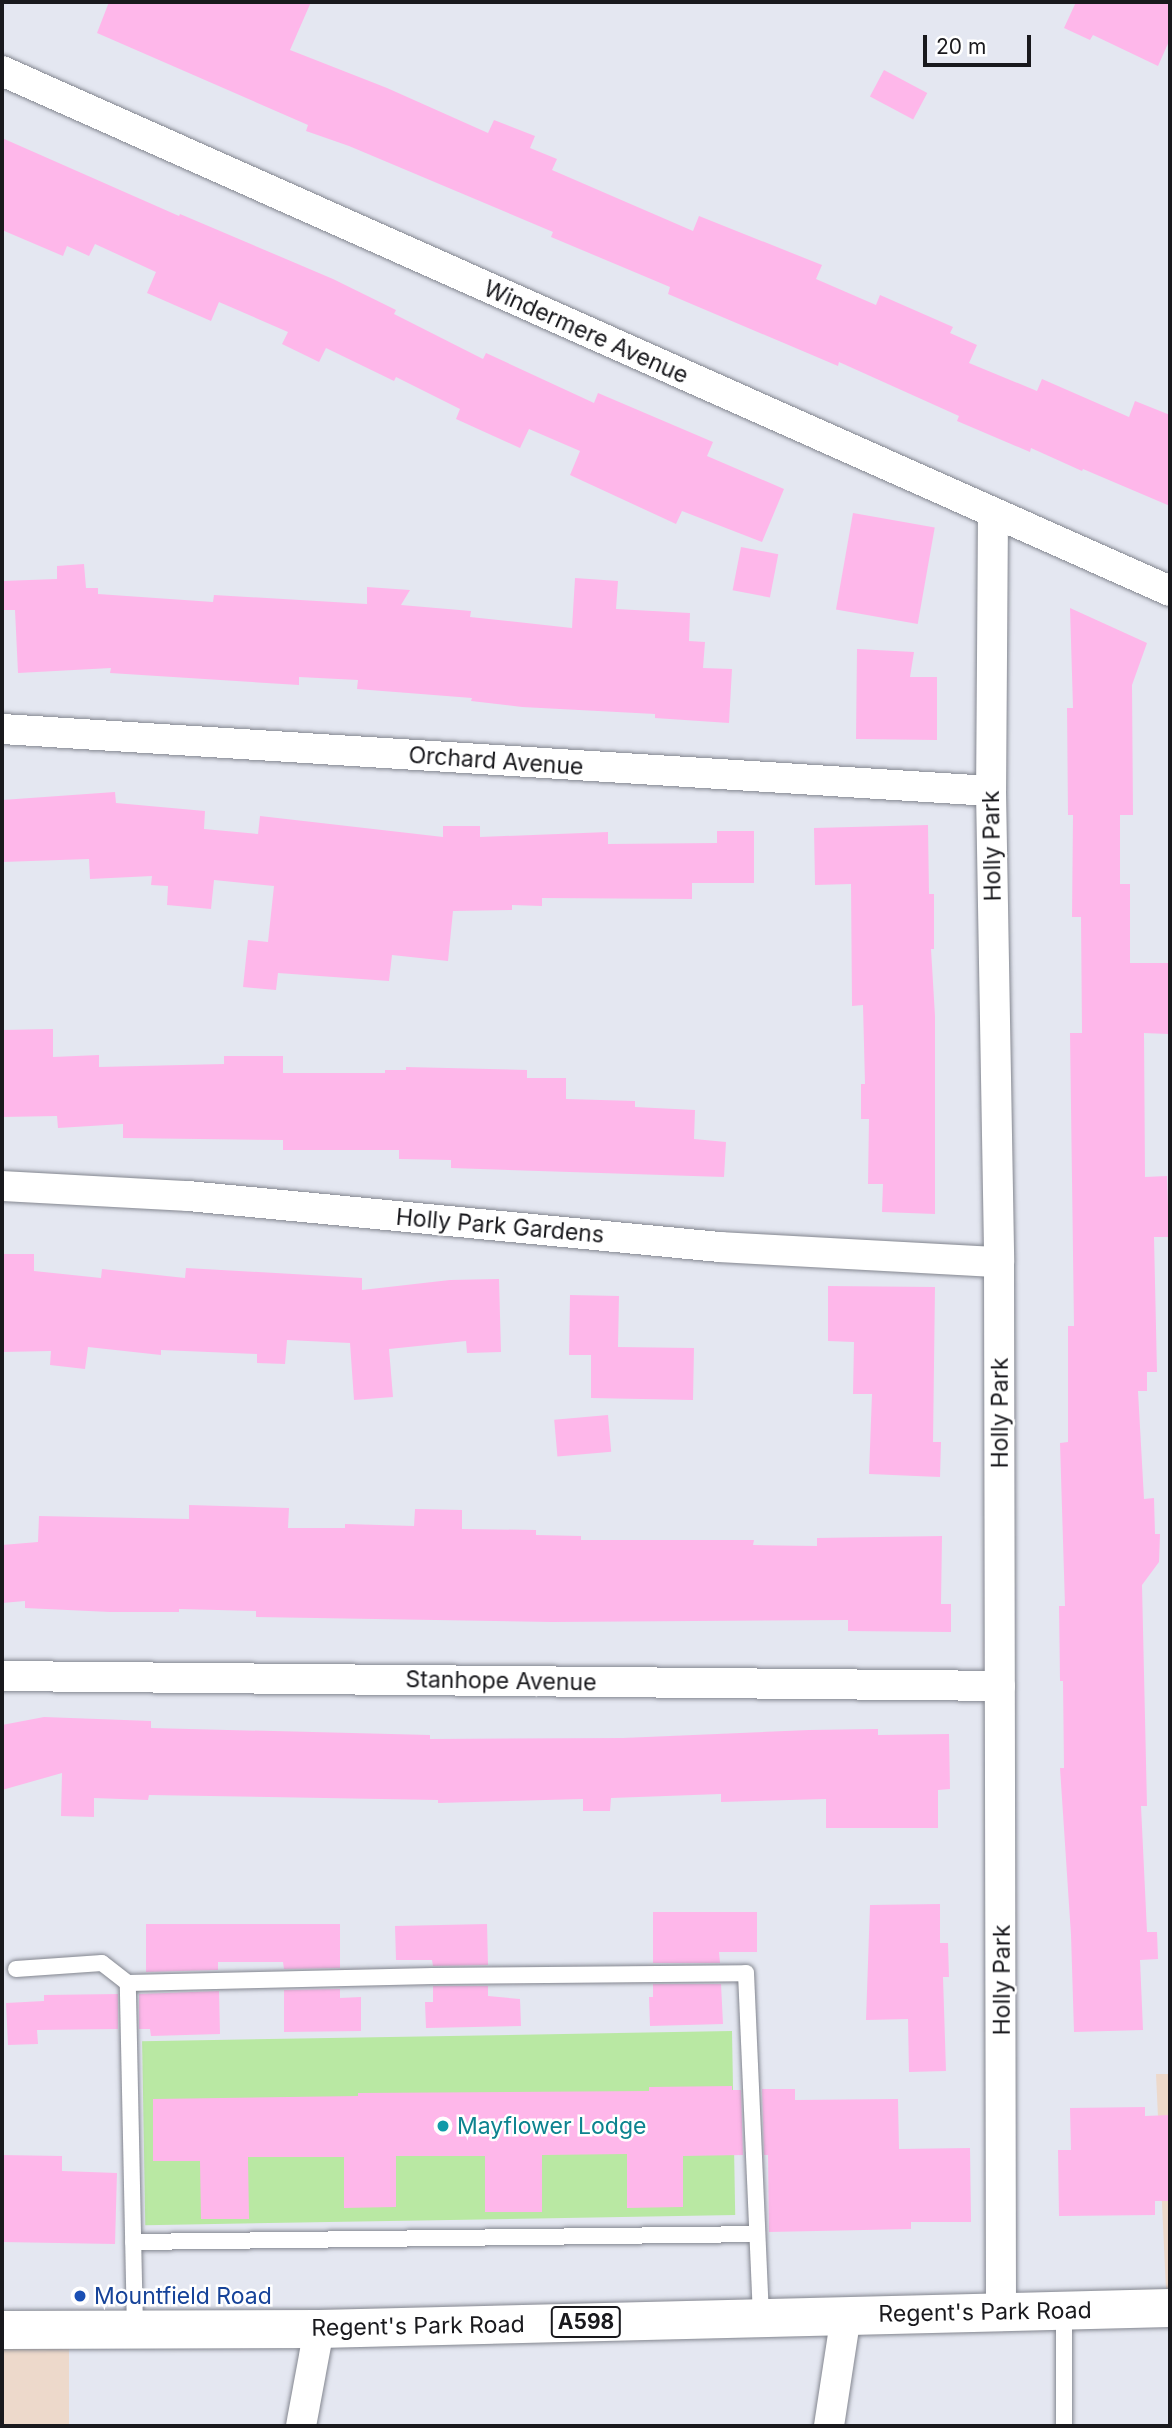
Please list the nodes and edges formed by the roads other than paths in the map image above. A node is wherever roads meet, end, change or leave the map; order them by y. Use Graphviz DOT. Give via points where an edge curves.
graph roads {
  1 [pos="2,71"];
  2 [pos="993,514"];
  3 [pos="1170,592"];
  4 [pos="2,729"];
  5 [pos="991,791"];
  6 [pos="2,1186"];
  7 [pos="999,1262"];
  8 [pos="2,1676"];
  9 [pos="1000,1685"];
  10 [pos="16,1969"];
  11 [pos="128,1983"];
  12 [pos="758,2234"];
  13 [pos="133,2242"];
  14 [pos="1170,2308"];
  15 [pos="1064,2310"];
  16 [pos="1002,2311"];
  17 [pos="846,2315"];
  18 [pos="761,2318"];
  19 [pos="135,2329"];
  20 [pos="319,2329"];
  21 [pos="2,2330"];
  22 [pos="301,2426"];
  23 [pos="829,2426"];
  24 [pos="1064,2426"];
  1 -- 2 [label="street, Windermere Avenue"];
  2 -- 3 [label="street, Windermere Avenue"];
  2 -- 5 [label="street, Holly Park"];
  4 -- 5 [label="street, Orchard Avenue"];
  5 -- 7 [label="street, Holly Park"];
  6 -- 7 [label="street, Holly Park Gardens" via="188,1196 720,1247"];
  7 -- 9 [label="street, Holly Park"];
  8 -- 9 [label="street, Stanhope Avenue"];
  9 -- 16 [label="street, Holly Park"];
  10 -- 11 [label="lane" via="102,1963"];
  11 -- 12 [label="lane" via="746,1973"];
  11 -- 13 [label="lane"];
  12 -- 13 [label="lane"];
  12 -- 18 [label="lane"];
  13 -- 19 [label="lane"];
  14 -- 15 [label="main road, Regent's Park Road / A598"];
  15 -- 16 [label="main road, Regent's Park Road / A598"];
  15 -- 24 [label="lane"];
  16 -- 17 [label="main road, Regent's Park Road / A598"];
  17 -- 18 [label="main road, Regent's Park Road / A598"];
  17 -- 23 [label="street"];
  18 -- 20 [label="main road, Regent's Park Road / A598"];
  19 -- 20 [label="main road, Regent's Park Road / A598"];
  19 -- 21 [label="main road, Regent's Park Road / A598"];
  20 -- 22 [label="street"];
}
